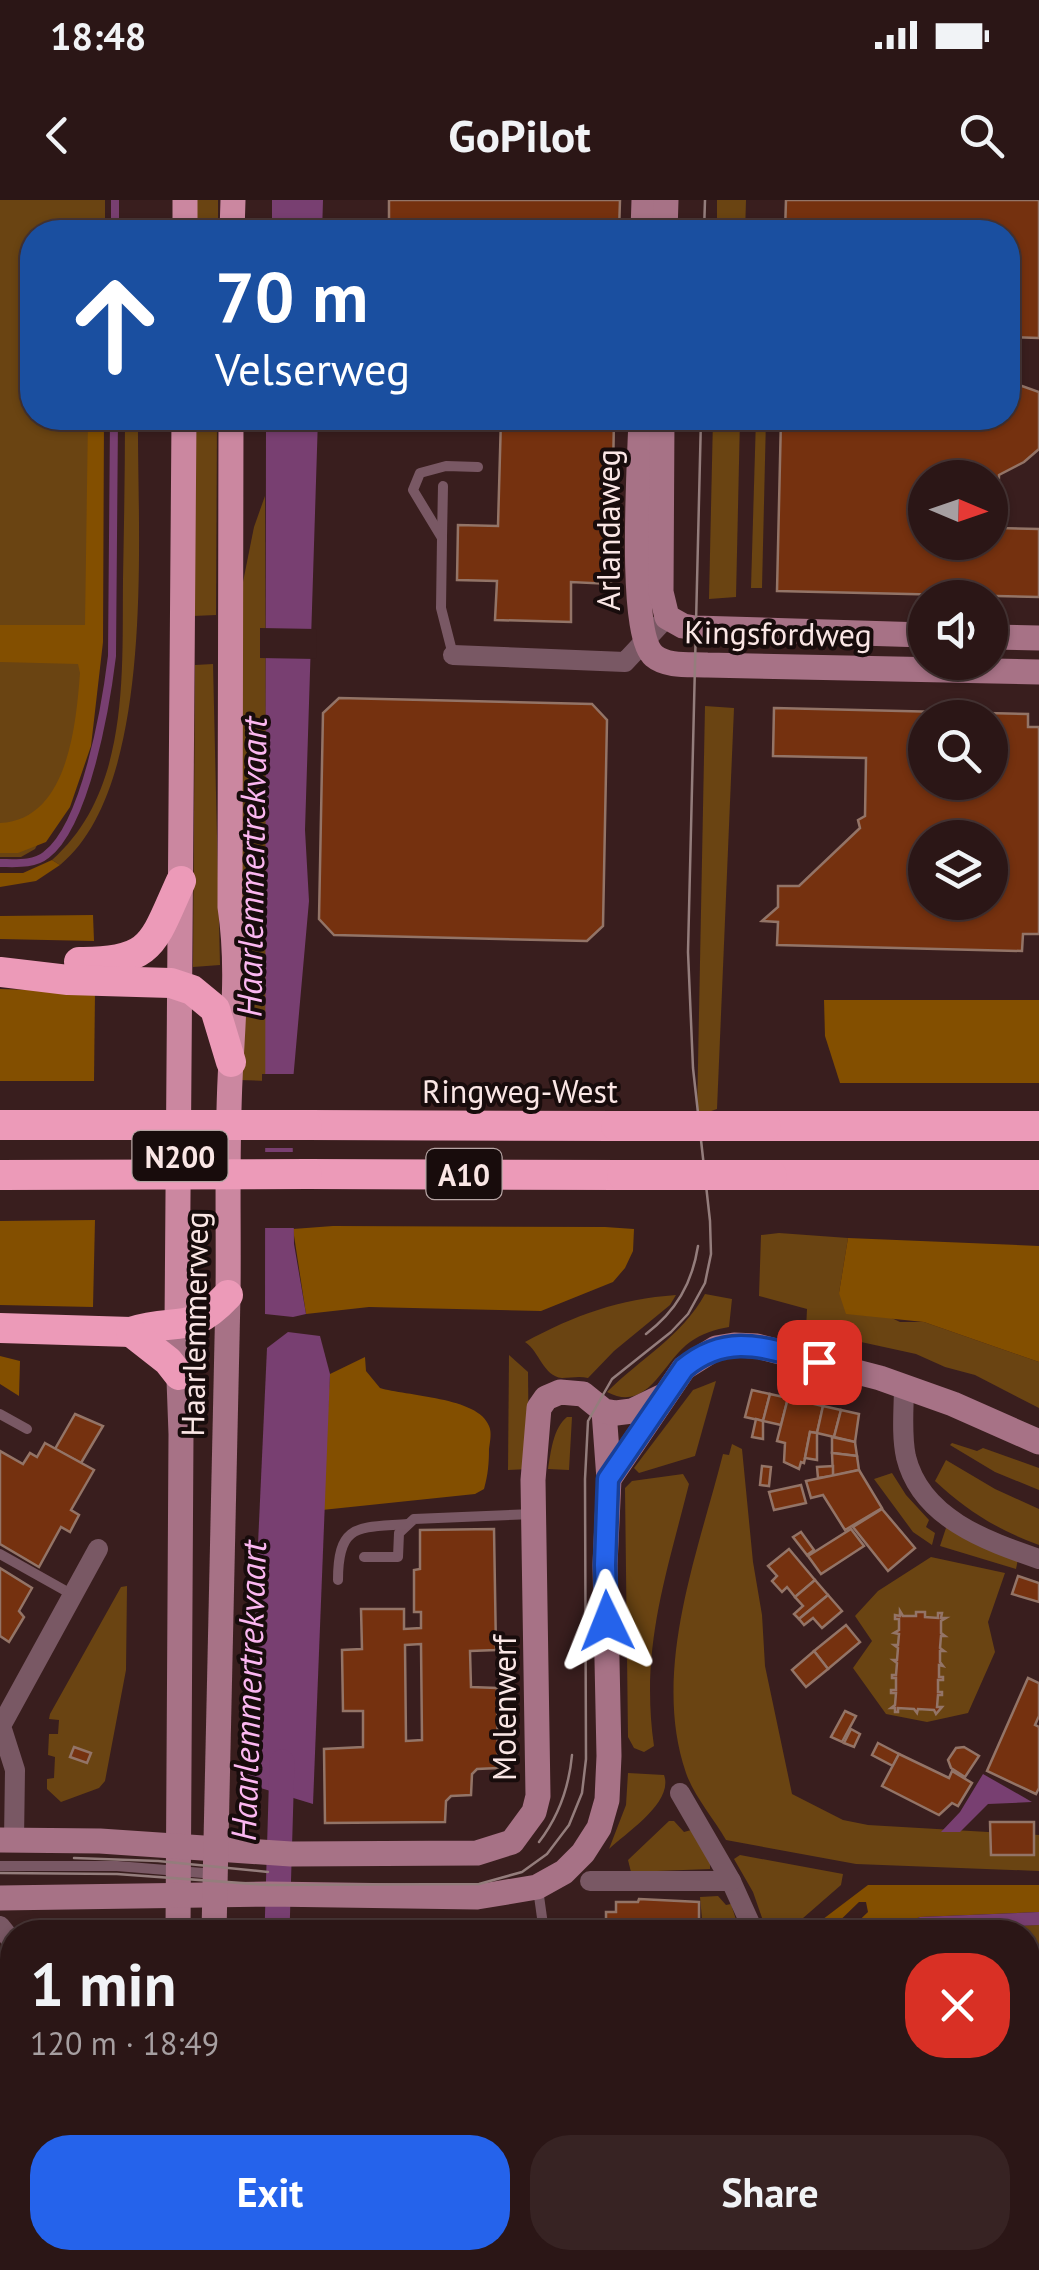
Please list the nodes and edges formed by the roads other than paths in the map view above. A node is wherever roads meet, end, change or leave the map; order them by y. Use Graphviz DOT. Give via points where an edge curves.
graph roads {
  1 [pos="184,430"];
  2 [pos="231,430"];
  3 [pos="640,430"];
  4 [pos="662,430"];
  5 [pos="478,467"];
  6 [pos="443,486"];
  7 [pos="442,538"];
  8 [pos="668,617"];
  9 [pos="908,634"];
  10 [pos="1008,637"];
  11 [pos="1039,638"];
  12 [pos="644,642"];
  13 [pos="453,655"];
  14 [pos="1039,672"];
  15 [pos="181,880"];
  16 [pos="0,970"];
  17 [pos="181,986"];
  18 [pos="231,1062"];
  19 [pos="0,1124"];
  20 [pos="1039,1126"];
  21 [pos="0,1174"];
  22 [pos="1039,1175"];
  23 [pos="228,1295"];
  24 [pos="177,1326"];
  25 [pos="0,1328"];
  26 [pos="131,1332"];
  27 [pos="179,1375"];
  28 [pos="904,1385"];
  29 [pos="664,1396"];
  30 [pos="604,1412"];
  31 [pos="0,1414"];
  32 [pos="27,1429"];
  33 [pos="1039,1442"];
  34 [pos="608,1479"];
  35 [pos="534,1514"];
  36 [pos="408,1524"];
  37 [pos="98,1549"];
  38 [pos="0,1554"];
  39 [pos="364,1557"];
  40 [pos="1039,1559"];
  41 [pos="338,1580"];
  42 [pos="73,1595"];
  43 [pos="1,1726"];
  44 [pos="680,1793"];
  45 [pos="7,1840"];
  46 [pos="0,1866"];
  47 [pos="178,1871"];
  48 [pos="216,1873"];
  49 [pos="590,1881"];
  50 [pos="731,1881"];
  51 [pos="537,1887"];
  52 [pos="0,1898"];
  53 [pos="178,1920"];
  54 [pos="214,1920"];
  55 [pos="543,1920"];
  56 [pos="749,1920"];
  1 -- 15 [label="main road, Haarlemmerweg / N200"];
  2 -- 18 [label="main road, Haarlemmerweg / N200" via="230,906 236,967"];
  3 -- 12 [label="street, Arlandaweg" via="638,597"];
  4 -- 8 [label="street, Arlandaweg" via="662,592"];
  5 -- 7 [label="lane" via="420,473 412,490"];
  6 -- 7 [label="lane"];
  7 -- 13 [label="lane" via="441,608"];
  8 -- 9 [label="street, Kingsfordweg" via="695,628"];
  8 -- 12 [label="street, Kingsfordweg"];
  10 -- 11 [label="street"];
  12 -- 13 [label="street, Kingsfordweg" via="625,662"];
  12 -- 14 [label="street, Kingsfordweg" via="654,657 681,664"];
  15 -- 16 [label="highway" via="154,940 134,956 35,961"];
  15 -- 17 [label="main road, Haarlemmerweg / N200"];
  16 -- 17 [label="highway"];
  17 -- 18 [label="highway" via="215,1009"];
  17 -- 24 [label="main road, Haarlemmerweg / N200"];
  18 -- 23 [label="main road, Haarlemmerweg / N200"];
  19 -- 20 [label="highway, Ringweg-West / A10, bridge"];
  21 -- 22 [label="highway, A10, bridge"];
  23 -- 24 [label="highway" via="198,1322"];
  23 -- 48 [label="street, Haarlemmerweg / N200"];
  24 -- 26 [label="highway"];
  24 -- 27 [label="street, Haarlemmerweg / N200"];
  25 -- 26 [label="highway"];
  26 -- 27 [label="highway"];
  27 -- 47 [label="street, Haarlemmerweg"];
  28 -- 29 [label="street" via="734,1344 698,1356"];
  28 -- 33 [label="street"];
  28 -- 40 [label="street" via="906,1457 932,1503 969,1532"];
  29 -- 30 [label="street" via="632,1412"];
  29 -- 34 [label="street"];
  30 -- 34 [label="street"];
  30 -- 35 [label="street, Molenwerf" via="584,1394 546,1398 536,1418"];
  31 -- 32 [label="lane"];
  34 -- 51 [label="street" via="607,1800 583,1853"];
  35 -- 36 [label="lane"];
  35 -- 48 [label="street, Molenwerf" via="538,1796 512,1842 477,1853 280,1853"];
  36 -- 39 [label="lane" via="399,1533 398,1557"];
  36 -- 41 [label="lane" via="354,1531 342,1541"];
  37 -- 42 [label="street"];
  38 -- 42 [label="lane"];
  42 -- 43 [label="street"];
  43 -- 45 [label="street" via="16,1770"];
  44 -- 50 [label="street"];
  45 -- 47 [label="street" via="100,1841"];
  46 -- 47 [label="lane"];
  47 -- 48 [label="street"];
  47 -- 48 [label="street"];
  47 -- 52 [label="street"];
  47 -- 53 [label="street, Haarlemmerweg"];
  48 -- 51 [label="street" via="279,1894 477,1897"];
  48 -- 54 [label="street, Haarlemmerweg"];
  49 -- 50 [label="street"];
  50 -- 56 [label="street"];
  51 -- 55 [label="lane"];
}
